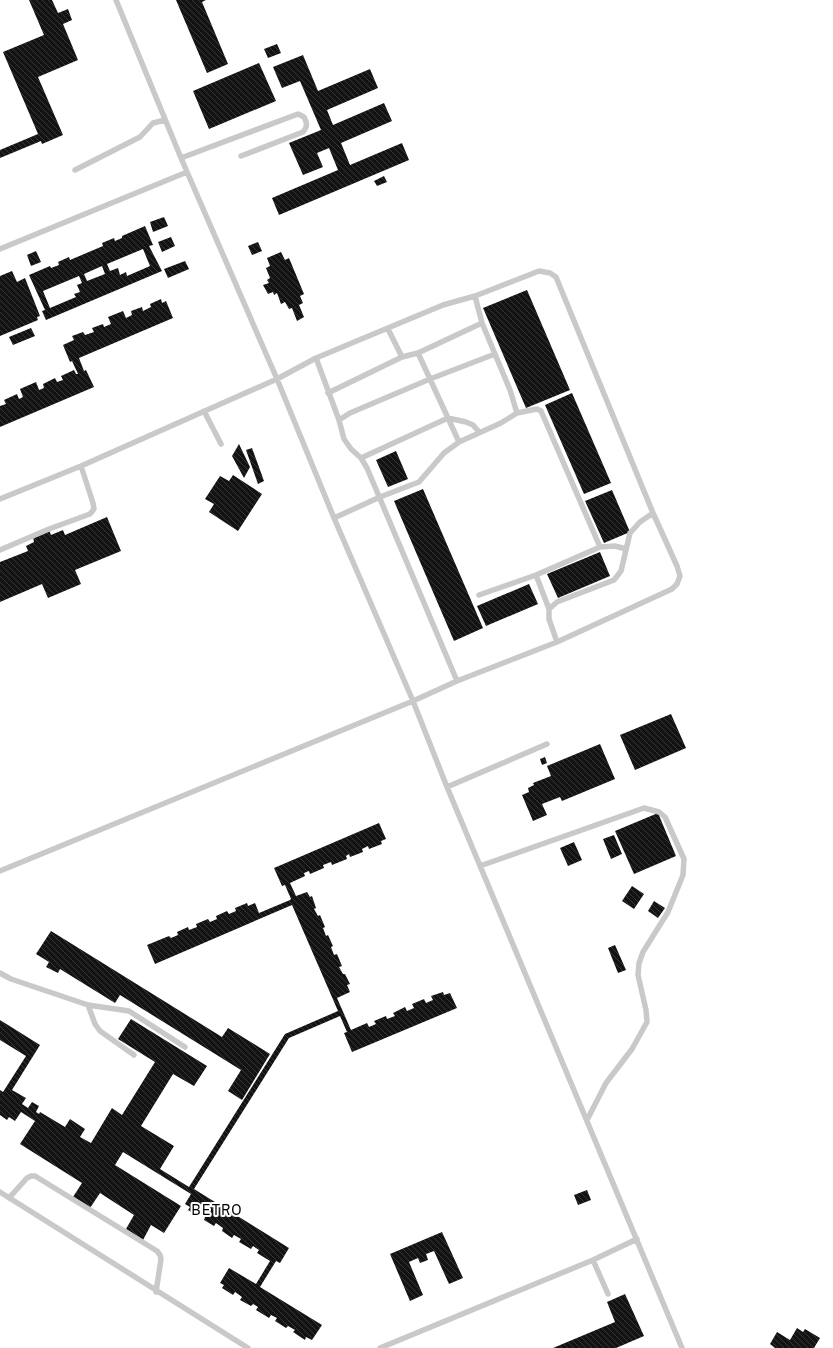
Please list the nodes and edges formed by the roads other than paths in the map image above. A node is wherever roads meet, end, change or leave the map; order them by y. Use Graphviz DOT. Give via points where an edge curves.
graph roads {
  1 [pos="116,0"];
  2 [pos="165,120"];
  3 [pos="241,156"];
  4 [pos="181,158"];
  5 [pos="76,170"];
  6 [pos="187,172"];
  7 [pos="0,249"];
  8 [pos="475,296"];
  9 [pos="482,324"];
  10 [pos="388,329"];
  11 [pos="418,353"];
  12 [pos="495,354"];
  13 [pos="402,357"];
  14 [pos="316,358"];
  15 [pos="277,379"];
  16 [pos="430,379"];
  17 [pos="328,393"];
  18 [pos="204,411"];
  19 [pos="517,413"];
  20 [pos="448,418"];
  21 [pos="339,420"];
  22 [pos="479,432"];
  23 [pos="459,442"];
  24 [pos="221,444"];
  25 [pos="361,458"];
  26 [pos="80,466"];
  27 [pos="380,497"];
  28 [pos="0,499"];
  29 [pos="653,513"];
  30 [pos="334,518"];
  31 [pos="600,546"];
  32 [pos="626,549"];
  33 [pos="0,550"];
  34 [pos="536,575"];
  35 [pos="479,595"];
  36 [pos="549,609"];
  37 [pos="557,642"];
  38 [pos="457,681"];
  39 [pos="413,701"];
  40 [pos="547,744"];
  41 [pos="446,787"];
  42 [pos="480,866"];
  43 [pos="0,871"];
  44 [pos="0,973"];
  45 [pos="88,1005"];
  46 [pos="184,1047"];
  47 [pos="134,1055"];
  48 [pos="587,1120"];
  49 [pos="0,1192"];
  50 [pos="9,1198"];
  51 [pos="637,1239"];
  52 [pos="593,1260"];
  53 [pos="156,1292"];
  54 [pos="608,1294"];
  55 [pos="248,1348"];
  56 [pos="380,1348"];
  57 [pos="682,1348"];
  1 -- 2 [label="lane"];
  2 -- 4 [label="lane"];
  2 -- 5 [label="lane" via="153,123 140,138"];
  3 -- 4 [label="lane" via="303,132 307,124 304,117 298,114"];
  4 -- 6 [label="lane"];
  6 -- 7 [label="lane"];
  6 -- 15 [label="lane"];
  8 -- 9 [label="lane"];
  8 -- 10 [label="lane" via="443,305"];
  8 -- 29 [label="lane" via="539,271 550,273 556,278"];
  9 -- 11 [label="lane"];
  9 -- 12 [label="lane"];
  10 -- 13 [label="lane"];
  10 -- 14 [label="lane"];
  11 -- 13 [label="lane"];
  11 -- 16 [label="lane"];
  12 -- 16 [label="lane"];
  12 -- 19 [label="lane"];
  13 -- 17 [label="lane"];
  14 -- 15 [label="lane"];
  14 -- 17 [label="lane"];
  15 -- 18 [label="lane"];
  15 -- 30 [label="lane"];
  16 -- 20 [label="lane"];
  16 -- 21 [label="lane"];
  17 -- 21 [label="lane"];
  18 -- 24 [label="lane"];
  18 -- 26 [label="lane"];
  19 -- 22 [label="lane"];
  19 -- 31 [label="lane" via="537,409 541,411"];
  20 -- 22 [label="lane" via="473,425"];
  20 -- 23 [label="lane"];
  20 -- 25 [label="lane"];
  21 -- 25 [label="lane" via="344,439"];
  22 -- 23 [label="lane"];
  23 -- 27 [label="lane" via="444,453 419,482"];
  25 -- 27 [label="lane"];
  26 -- 28 [label="lane"];
  26 -- 33 [label="lane" via="93,503 94,509 90,514"];
  27 -- 30 [label="lane"];
  27 -- 38 [label="lane"];
  29 -- 32 [label="lane" via="640,522 630,534"];
  29 -- 37 [label="lane" via="677,566 680,576 677,584 672,589"];
  30 -- 39 [label="lane"];
  31 -- 32 [label="lane"];
  31 -- 34 [label="lane"];
  32 -- 36 [label="lane" via="621,571 614,580 557,602"];
  34 -- 35 [label="lane"];
  34 -- 36 [label="lane"];
  36 -- 37 [label="lane" via="548,619"];
  37 -- 38 [label="lane"];
  38 -- 39 [label="lane"];
  39 -- 41 [label="lane"];
  39 -- 43 [label="lane"];
  40 -- 41 [label="lane"];
  41 -- 42 [label="lane"];
  42 -- 48 [label="lane"];
  42 -- 48 [label="lane" via="644,808 659,812 665,817 684,859 683,875 668,912 639,963 638,975 647,1022 632,1049 606,1083"];
  44 -- 45 [label="lane"];
  45 -- 46 [label="lane" via="129,1011"];
  45 -- 47 [label="lane" via="100,1031"];
  48 -- 51 [label="lane"];
  49 -- 50 [label="lane"];
  50 -- 53 [label="lane"];
  50 -- 53 [label="lane" via="27,1178 35,1176 157,1251 161,1259"];
  51 -- 52 [label="lane"];
  51 -- 57 [label="lane"];
  52 -- 54 [label="lane"];
  52 -- 56 [label="lane"];
  53 -- 55 [label="lane"];
}
